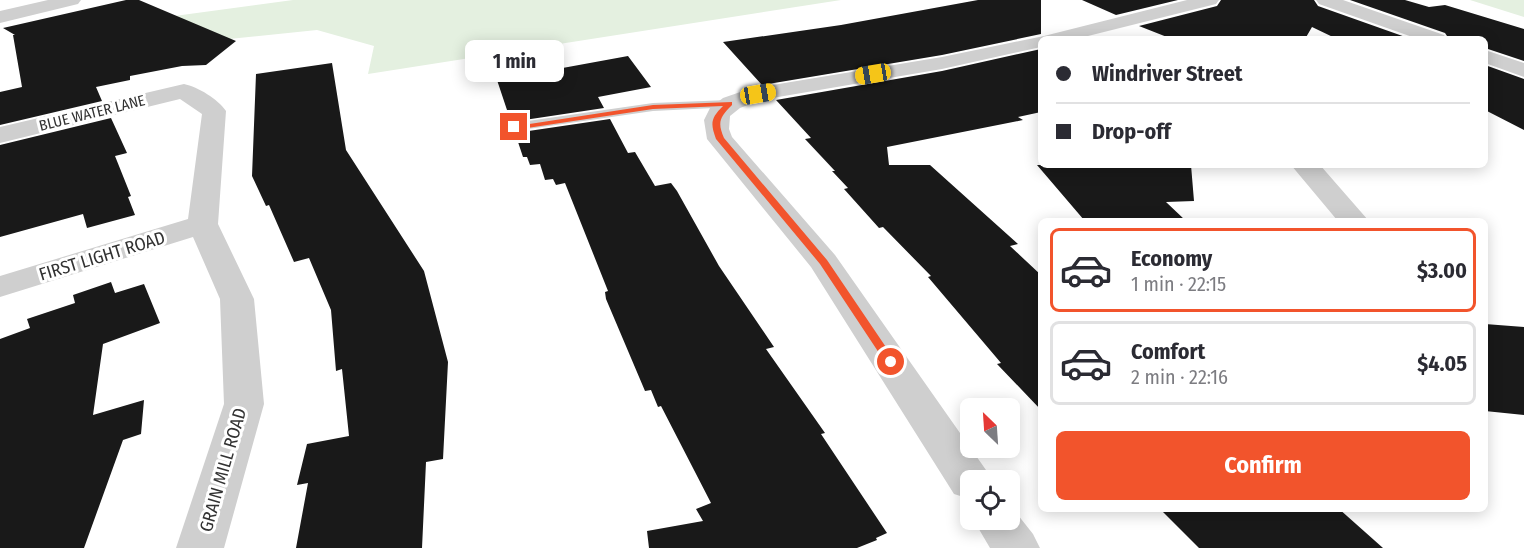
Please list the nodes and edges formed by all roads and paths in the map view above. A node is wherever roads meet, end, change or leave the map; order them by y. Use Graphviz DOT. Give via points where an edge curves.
graph roads {
  1 [pos="72,0"];
  2 [pos="1209,0"];
  3 [pos="1325,0"];
  4 [pos="0,16"];
  5 [pos="1086,36"];
  6 [pos="1428,36"];
  7 [pos="1038,42"];
  8 [pos="1488,57"];
  9 [pos="1524,70"];
  10 [pos="184,91"];
  11 [pos="729,104"];
  12 [pos="514,127"];
  13 [pos="0,135"];
  14 [pos="1308,168"];
  15 [pos="1351,218"];
  16 [pos="203,224"];
  17 [pos="0,287"];
  18 [pos="962,470"];
  19 [pos="1004,530"];
  20 [pos="200,548"];
  21 [pos="1016,548"];
  1 -- 4 [label="street"];
  2 -- 5 [label="street"];
  3 -- 6 [label="street"];
  7 -- 11 [label="street" via="942,63 758,94"];
  8 -- 9 [label="street"];
  10 -- 13 [label="street, BLUE WATER LANE"];
  10 -- 16 [label="street, GRAIN MILL ROAD" via="214,111"];
  11 -- 12 [label="lane" via="653,107"];
  11 -- 18 [label="street" via="714,124 720,139 824,262"];
  14 -- 15 [label="street"];
  16 -- 17 [label="street, FIRST LIGHT ROAD"];
  16 -- 20 [label="street, GRAIN MILL ROAD" via="237,299 244,404"];
  19 -- 21 [label="street"];
}
